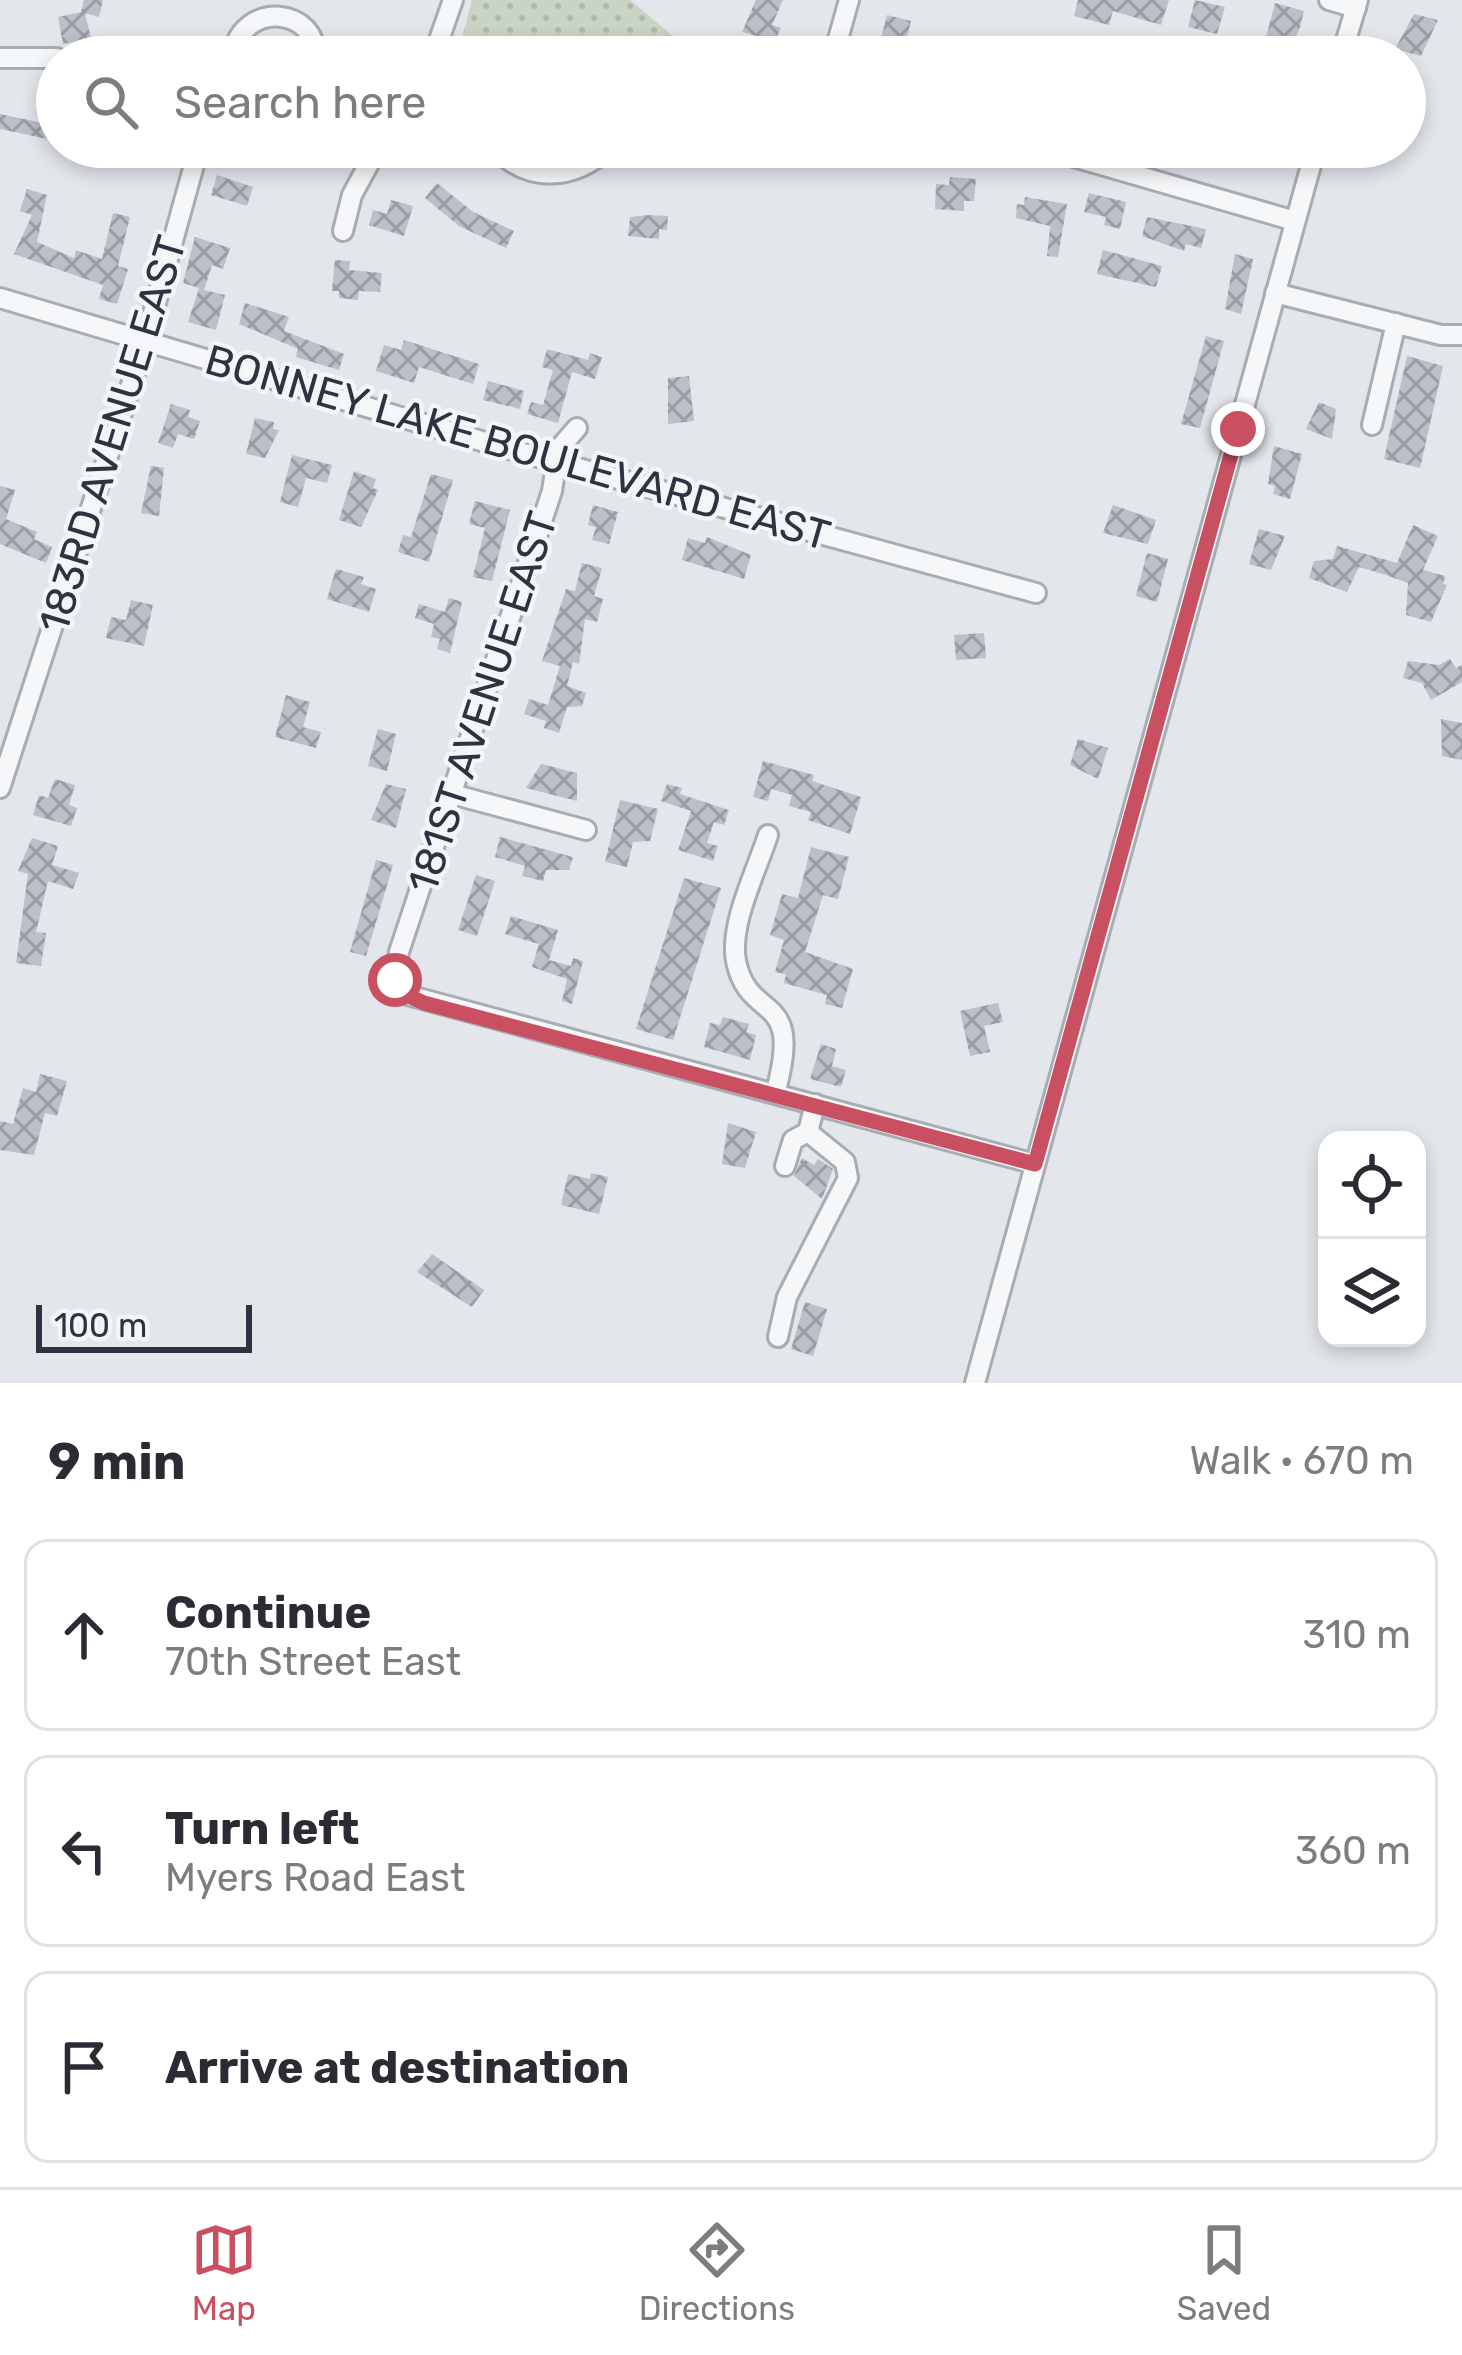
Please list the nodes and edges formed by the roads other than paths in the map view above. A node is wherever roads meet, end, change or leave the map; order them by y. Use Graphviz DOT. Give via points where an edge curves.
graph roads {
  1 [pos="453,0"];
  2 [pos="848,0"];
  3 [pos="1329,0"];
  4 [pos="1357,4"];
  5 [pos="232,36"];
  6 [pos="314,36"];
  7 [pos="440,36"];
  8 [pos="839,36"];
  9 [pos="1348,36"];
  10 [pos="0,58"];
  11 [pos="36,58"];
  12 [pos="193,168"];
  13 [pos="367,168"];
  14 [pos="519,168"];
  15 [pos="578,168"];
  16 [pos="1112,168"];
  17 [pos="1310,168"];
  18 [pos="1295,221"];
  19 [pos="343,231"];
  20 [pos="1275,293"];
  21 [pos="0,298"];
  22 [pos="1396,323"];
  23 [pos="1462,335"];
  24 [pos="145,342"];
  25 [pos="1372,425"];
  26 [pos="577,428"];
  27 [pos="549,460"];
  28 [pos="1036,593"];
  29 [pos="0,788"];
  30 [pos="452,794"];
  31 [pos="586,830"];
  32 [pos="768,835"];
  33 [pos="775,1094"];
  34 [pos="815,1104"];
  35 [pos="808,1132"];
  36 [pos="1035,1164"];
  37 [pos="785,1166"];
  38 [pos="778,1337"];
  39 [pos="975,1383"];
  1 -- 7 [label="street"];
  2 -- 8 [label="street"];
  3 -- 4 [label="street"];
  4 -- 9 [label="street"];
  5 -- 6 [label="street" via="251,14 269,12 304,23"];
  10 -- 11 [label="street"];
  12 -- 24 [label="street, 183RD AVENUE EAST"];
  13 -- 19 [label="street"];
  14 -- 15 [label="street" via="545,175"];
  16 -- 18 [label="street"];
  17 -- 18 [label="street"];
  18 -- 20 [label="street"];
  20 -- 22 [label="street"];
  20 -- 36 [label="street"];
  21 -- 24 [label="street, BONNEY LAKE BOULEVARD EAST"];
  22 -- 23 [label="street"];
  22 -- 25 [label="street"];
  24 -- 27 [label="street, BONNEY LAKE BOULEVARD EAST"];
  24 -- 29 [label="street, 183RD AVENUE EAST"];
  26 -- 27 [label="street, 181ST AVENUE EAST"];
  27 -- 28 [label="street, BONNEY LAKE BOULEVARD EAST"];
  27 -- 30 [label="street, 181ST AVENUE EAST" via="552,490"];
  30 -- 31 [label="street"];
  30 -- 33 [label="street, 181ST AVENUE EAST" via="399,952 396,986 424,1003"];
  32 -- 33 [label="street" via="736,953 745,980 784,1028"];
  33 -- 34 [label="street"];
  34 -- 35 [label="street"];
  34 -- 36 [label="street"];
  35 -- 37 [label="street" via="793,1140"];
  35 -- 38 [label="street" via="845,1162 848,1178 787,1297"];
  36 -- 39 [label="street"];
}
